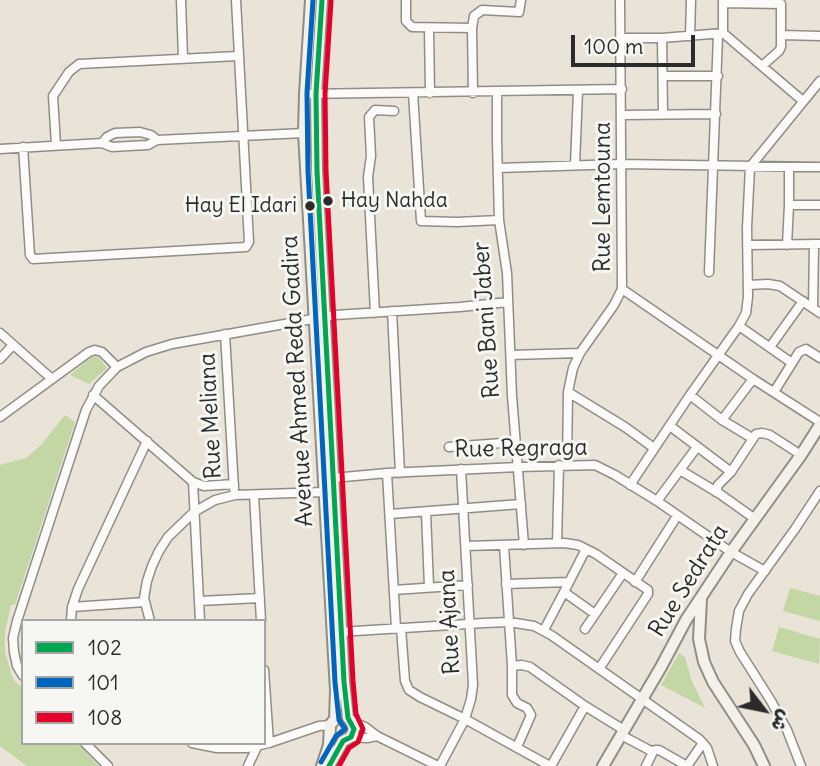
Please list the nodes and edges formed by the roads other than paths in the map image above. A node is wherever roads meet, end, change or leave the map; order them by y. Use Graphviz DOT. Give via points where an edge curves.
graph roads {
  1 [pos="181,0"];
  2 [pos="236,0"];
  3 [pos="311,0"];
  4 [pos="321,0"];
  5 [pos="406,0"];
  6 [pos="521,0"];
  7 [pos="620,0"];
  8 [pos="691,0"];
  9 [pos="723,2"];
  10 [pos="429,28"];
  11 [pos="472,28"];
  12 [pos="721,34"];
  13 [pos="782,35"];
  14 [pos="690,36"];
  15 [pos="820,36"];
  16 [pos="621,38"];
  17 [pos="662,38"];
  18 [pos="238,56"];
  19 [pos="183,58"];
  20 [pos="762,66"];
  21 [pos="663,76"];
  22 [pos="718,76"];
  23 [pos="820,81"];
  24 [pos="622,89"];
  25 [pos="578,91"];
  26 [pos="497,92"];
  27 [pos="413,93"];
  28 [pos="430,93"];
  29 [pos="473,93"];
  30 [pos="310,94"];
  31 [pos="803,101"];
  32 [pos="394,111"];
  33 [pos="663,114"];
  34 [pos="716,114"];
  35 [pos="622,115"];
  36 [pos="304,133"];
  37 [pos="243,135"];
  38 [pos="157,139"];
  39 [pos="102,143"];
  40 [pos="56,145"];
  41 [pos="23,147"];
  42 [pos="0,149"];
  43 [pos="621,164"];
  44 [pos="575,165"];
  45 [pos="713,165"];
  46 [pos="750,167"];
  47 [pos="789,167"];
  48 [pos="820,167"];
  49 [pos="498,168"];
  50 [pos="789,205"];
  51 [pos="820,205"];
  52 [pos="499,220"];
  53 [pos="817,244"];
  54 [pos="747,245"];
  55 [pos="787,245"];
  56 [pos="709,272"];
  57 [pos="748,285"];
  58 [pos="622,289"];
  59 [pos="803,301"];
  60 [pos="508,302"];
  61 [pos="816,310"];
  62 [pos="392,312"];
  63 [pos="374,313"];
  64 [pos="320,317"];
  65 [pos="739,326"];
  66 [pos="0,333"];
  67 [pos="225,334"];
  68 [pos="13,345"];
  69 [pos="770,347"];
  70 [pos="580,353"];
  71 [pos="718,354"];
  72 [pos="511,355"];
  73 [pos="820,358"];
  74 [pos="0,359"];
  75 [pos="792,363"];
  76 [pos="117,367"];
  77 [pos="52,379"];
  78 [pos="753,379"];
  79 [pos="568,392"];
  80 [pos="775,392"];
  81 [pos="690,395"];
  82 [pos="93,396"];
  83 [pos="0,417"];
  84 [pos="722,420"];
  85 [pos="820,424"];
  86 [pos="670,426"];
  87 [pos="752,438"];
  88 [pos="147,441"];
  89 [pos="515,442"];
  90 [pos="449,447"];
  91 [pos="697,447"];
  92 [pos="654,448"];
  93 [pos="801,455"];
  94 [pos="563,465"];
  95 [pos="519,467"];
  96 [pos="461,470"];
  97 [pos="680,470"];
  98 [pos="400,472"];
  99 [pos="731,472"];
  100 [pos="387,473"];
  101 [pos="333,478"];
  102 [pos="193,482"];
  103 [pos="234,484"];
  104 [pos="630,485"];
  105 [pos="820,491"];
  106 [pos="325,492"];
  107 [pos="716,492"];
  108 [pos="234,495"];
  109 [pos="254,495"];
  110 [pos="657,501"];
  111 [pos="521,504"];
  112 [pos="463,508"];
  113 [pos="194,512"];
  114 [pos="426,512"];
  115 [pos="390,514"];
  116 [pos="677,516"];
  117 [pos="755,519"];
  118 [pos="557,543"];
  119 [pos="504,545"];
  120 [pos="524,545"];
  121 [pos="466,547"];
  122 [pos="586,549"];
  123 [pos="731,552"];
  124 [pos="765,571"];
  125 [pos="623,573"];
  126 [pos="569,582"];
  127 [pos="635,582"];
  128 [pos="506,584"];
  129 [pos="468,585"];
  130 [pos="429,587"];
  131 [pos="394,590"];
  132 [pos="564,592"];
  133 [pos="701,597"];
  134 [pos="260,598"];
  135 [pos="199,601"];
  136 [pos="145,602"];
  137 [pos="72,607"];
  138 [pos="595,614"];
  139 [pos="71,619"];
  140 [pos="149,619"];
  141 [pos="200,619"];
  142 [pos="261,619"];
  143 [pos="509,622"];
  144 [pos="470,624"];
  145 [pos="399,628"];
  146 [pos="585,629"];
  147 [pos="544,630"];
  148 [pos="338,632"];
  149 [pos="512,666"];
  150 [pos="599,669"];
  151 [pos="21,672"];
  152 [pos="643,699"];
  153 [pos="266,703"];
  154 [pos="584,706"];
  155 [pos="465,719"];
  156 [pos="349,720"];
  157 [pos="329,726"];
  158 [pos="622,733"];
  159 [pos="377,736"];
  160 [pos="347,739"];
  161 [pos="703,743"];
  162 [pos="268,744"];
  163 [pos="87,745"];
  164 [pos="202,745"];
  165 [pos="264,745"];
  166 [pos="257,747"];
  167 [pos="517,747"];
  168 [pos="653,752"];
  169 [pos="108,766"];
  170 [pos="248,766"];
  171 [pos="322,766"];
  172 [pos="330,766"];
  173 [pos="439,766"];
  174 [pos="551,766"];
  175 [pos="603,766"];
  176 [pos="646,766"];
  177 [pos="713,766"];
  178 [pos="764,766"];
  179 [pos="801,766"];
  1 -- 19 [label="street"];
  2 -- 18 [label="street"];
  3 -- 30 [label="main road, Avenue Ahmed Reda Gadira"];
  4 -- 30 [label="main road, Avenue Ahmed Reda Gadira"];
  5 -- 10 [label="street" via="407,23"];
  6 -- 11 [label="street" via="518,13 479,11"];
  7 -- 16 [label="street, Rue Lemtouna"];
  8 -- 14 [label="street"];
  9 -- 12 [label="street"];
  9 -- 13 [label="street" via="781,4"];
  10 -- 11 [label="street"];
  10 -- 28 [label="street"];
  11 -- 29 [label="street"];
  12 -- 14 [label="street"];
  12 -- 20 [label="street"];
  12 -- 22 [label="street"];
  13 -- 15 [label="street"];
  13 -- 20 [label="street" via="779,51"];
  14 -- 17 [label="street"];
  16 -- 17 [label="street"];
  16 -- 24 [label="street, Rue Lemtouna"];
  17 -- 21 [label="street"];
  18 -- 19 [label="street"];
  18 -- 37 [label="street"];
  19 -- 40 [label="street" via="75,66 53,96"];
  20 -- 31 [label="street"];
  21 -- 22 [label="street"];
  21 -- 33 [label="street"];
  22 -- 34 [label="street"];
  23 -- 31 [label="street"];
  24 -- 25 [label="street"];
  24 -- 35 [label="street, Rue Lemtouna"];
  25 -- 26 [label="street"];
  25 -- 44 [label="street"];
  26 -- 29 [label="street"];
  26 -- 49 [label="street, Rue Bani Jaber"];
  27 -- 28 [label="street"];
  27 -- 30 [label="street"];
  27 -- 52 [label="street" via="421,220"];
  28 -- 29 [label="street"];
  30 -- 36 [label="main road, Avenue Ahmed Reda Gadira"];
  30 -- 64 [label="main road, Avenue Ahmed Reda Gadira"];
  31 -- 46 [label="street"];
  32 -- 63 [label="street" via="375,110 369,117"];
  33 -- 34 [label="street"];
  33 -- 35 [label="street"];
  34 -- 45 [label="street"];
  35 -- 43 [label="street, Rue Lemtouna"];
  36 -- 37 [label="street"];
  36 -- 64 [label="main road, Avenue Ahmed Reda Gadira"];
  37 -- 38 [label="street"];
  37 -- 41 [label="street" via="249,242 242,249 33,259"];
  38 -- 39 [label="street" via="139,146"];
  38 -- 39 [label="street" via="140,132 115,133"];
  39 -- 40 [label="street"];
  40 -- 41 [label="street"];
  41 -- 42 [label="street"];
  43 -- 44 [label="street"];
  43 -- 45 [label="street"];
  43 -- 58 [label="street, Rue Lemtouna"];
  44 -- 49 [label="street"];
  45 -- 46 [label="street"];
  45 -- 56 [label="street"];
  46 -- 47 [label="street"];
  46 -- 54 [label="street"];
  47 -- 48 [label="street"];
  47 -- 50 [label="street"];
  49 -- 52 [label="street, Rue Bani Jaber"];
  50 -- 51 [label="street"];
  50 -- 55 [label="street"];
  52 -- 60 [label="street, Rue Bani Jaber"];
  53 -- 55 [label="street"];
  53 -- 61 [label="street"];
  54 -- 55 [label="street"];
  54 -- 57 [label="street"];
  57 -- 59 [label="street" via="780,286"];
  57 -- 65 [label="street" via="747,307"];
  58 -- 70 [label="street, Rue Lemtouna"];
  58 -- 71 [label="street"];
  59 -- 61 [label="street"];
  59 -- 69 [label="street"];
  60 -- 62 [label="street"];
  60 -- 72 [label="street, Rue Bani Jaber"];
  62 -- 63 [label="street"];
  62 -- 98 [label="street"];
  63 -- 64 [label="street"];
  64 -- 67 [label="street"];
  64 -- 101 [label="main road, Avenue Ahmed Reda Gadira"];
  64 -- 106 [label="main road, Avenue Ahmed Reda Gadira"];
  65 -- 69 [label="street"];
  65 -- 71 [label="street"];
  66 -- 68 [label="street"];
  67 -- 76 [label="street" via="172,344"];
  67 -- 103 [label="street, Rue Meliana"];
  68 -- 74 [label="street"];
  68 -- 77 [label="street"];
  69 -- 75 [label="street"];
  70 -- 72 [label="street"];
  70 -- 79 [label="street, Rue Lemtouna"];
  71 -- 78 [label="street"];
  71 -- 81 [label="street"];
  72 -- 89 [label="street, Rue Bani Jaber"];
  73 -- 75 [label="street" via="803,349"];
  75 -- 80 [label="street"];
  76 -- 77 [label="street" via="102,352 92,351"];
  76 -- 82 [label="street"];
  77 -- 83 [label="street"];
  78 -- 80 [label="street"];
  78 -- 84 [label="street"];
  79 -- 92 [label="street"];
  79 -- 94 [label="street, Rue Lemtouna"];
  80 -- 85 [label="street"];
  81 -- 84 [label="street"];
  81 -- 86 [label="street"];
  82 -- 88 [label="street"];
  82 -- 151 [label="street" via="15,629 13,645"];
  84 -- 87 [label="street"];
  85 -- 93 [label="main road, Rue Sedrata"];
  86 -- 91 [label="street"];
  86 -- 92 [label="street"];
  87 -- 93 [label="street" via="766,433"];
  87 -- 99 [label="street"];
  88 -- 102 [label="street"];
  88 -- 137 [label="street"];
  89 -- 90 [label="street"];
  89 -- 95 [label="street, Rue Bani Jaber"];
  91 -- 97 [label="street"];
  91 -- 99 [label="street"];
  92 -- 104 [label="street"];
  93 -- 117 [label="main road, Rue Sedrata"];
  94 -- 95 [label="street, Rue Regraga"];
  94 -- 104 [label="street, Rue Regraga" via="595,465"];
  94 -- 118 [label="street, Rue Lemtouna"];
  95 -- 96 [label="street, Rue Regraga"];
  95 -- 111 [label="street, Rue Bani Jaber"];
  96 -- 98 [label="street, Rue Regraga"];
  96 -- 112 [label="street, Rue Ajana"];
  97 -- 107 [label="street"];
  97 -- 110 [label="street"];
  98 -- 100 [label="street, Rue Regraga"];
  99 -- 107 [label="street"];
  100 -- 101 [label="street, Rue Regraga"];
  100 -- 115 [label="street"];
  101 -- 148 [label="main road, Avenue Ahmed Reda Gadira"];
  102 -- 103 [label="street"];
  102 -- 113 [label="street"];
  103 -- 108 [label="street, Rue Meliana"];
  104 -- 110 [label="street, Rue Regraga"];
  105 -- 124 [label="street"];
  106 -- 109 [label="street"];
  106 -- 148 [label="main road, Avenue Ahmed Reda Gadira"];
  107 -- 117 [label="street"];
  108 -- 109 [label="street"];
  108 -- 113 [label="street"];
  109 -- 134 [label="street"];
  110 -- 116 [label="street, Rue Regraga"];
  111 -- 112 [label="street"];
  111 -- 120 [label="street, Rue Bani Jaber"];
  112 -- 114 [label="street"];
  112 -- 121 [label="street, Rue Ajana"];
  113 -- 135 [label="street"];
  113 -- 136 [label="street" via="159,551 147,581"];
  114 -- 115 [label="street"];
  114 -- 130 [label="street"];
  115 -- 131 [label="street"];
  116 -- 123 [label="street, Rue Regraga"];
  116 -- 127 [label="street"];
  117 -- 123 [label="main road, Rue Sedrata"];
  118 -- 120 [label="street"];
  118 -- 122 [label="street"];
  119 -- 120 [label="street"];
  119 -- 121 [label="street"];
  119 -- 128 [label="street"];
  121 -- 129 [label="street, Rue Ajana"];
  122 -- 125 [label="street"];
  122 -- 126 [label="street"];
  123 -- 124 [label="street, Rue Regraga"];
  123 -- 133 [label="main road, Rue Sedrata"];
  124 -- 179 [label="street" via="739,611 735,641 787,730"];
  125 -- 127 [label="street"];
  125 -- 138 [label="street"];
  126 -- 128 [label="street"];
  126 -- 132 [label="street"];
  127 -- 150 [label="street" via="648,594"];
  128 -- 143 [label="street"];
  129 -- 130 [label="street"];
  129 -- 144 [label="street, Rue Ajana"];
  130 -- 131 [label="street"];
  131 -- 145 [label="street"];
  132 -- 138 [label="street"];
  132 -- 147 [label="street"];
  133 -- 152 [label="main road, Rue Sedrata"];
  133 -- 178 [label="main road" via="699,639 704,663"];
  134 -- 135 [label="street"];
  134 -- 142 [label="street"];
  135 -- 141 [label="street"];
  136 -- 137 [label="street"];
  136 -- 140 [label="street"];
  137 -- 139 [label="street"];
  138 -- 146 [label="street"];
  143 -- 144 [label="street"];
  143 -- 147 [label="street"];
  143 -- 149 [label="street"];
  144 -- 145 [label="street"];
  144 -- 155 [label="street, Rue Ajana" via="473,685"];
  145 -- 148 [label="street"];
  145 -- 155 [label="street" via="406,687"];
  147 -- 150 [label="street"];
  148 -- 156 [label="main road, Avenue Ahmed Reda Gadira"];
  148 -- 157 [label="main road, Avenue Ahmed Reda Gadira"];
  149 -- 154 [label="street" via="530,667"];
  149 -- 167 [label="street" via="512,695 531,715"];
  150 -- 152 [label="street"];
  152 -- 158 [label="main road, Rue Sedrata"];
  152 -- 161 [label="street"];
  153 -- 162 [label="street"];
  154 -- 158 [label="street"];
  154 -- 174 [label="street"];
  155 -- 167 [label="street"];
  155 -- 173 [label="street, Rue Ajana"];
  156 -- 157 [label="main road" via="339,717"];
  156 -- 159 [label="street"];
  156 -- 160 [label="main road" via="354,729"];
  157 -- 160 [label="main road" via="336,740"];
  157 -- 162 [label="street"];
  157 -- 171 [label="main road, Avenue Ahmed Reda Gadira"];
  158 -- 168 [label="street"];
  158 -- 175 [label="main road, Rue Sedrata"];
  159 -- 160 [label="street"];
  159 -- 173 [label="street"];
  160 -- 172 [label="main road"];
  161 -- 168 [label="street" via="687,766 657,749"];
  161 -- 177 [label="street"];
  163 -- 169 [label="street"];
  164 -- 166 [label="street"];
  165 -- 166 [label="street"];
  166 -- 170 [label="street"];
  167 -- 174 [label="street"];
  168 -- 176 [label="street"];
}
